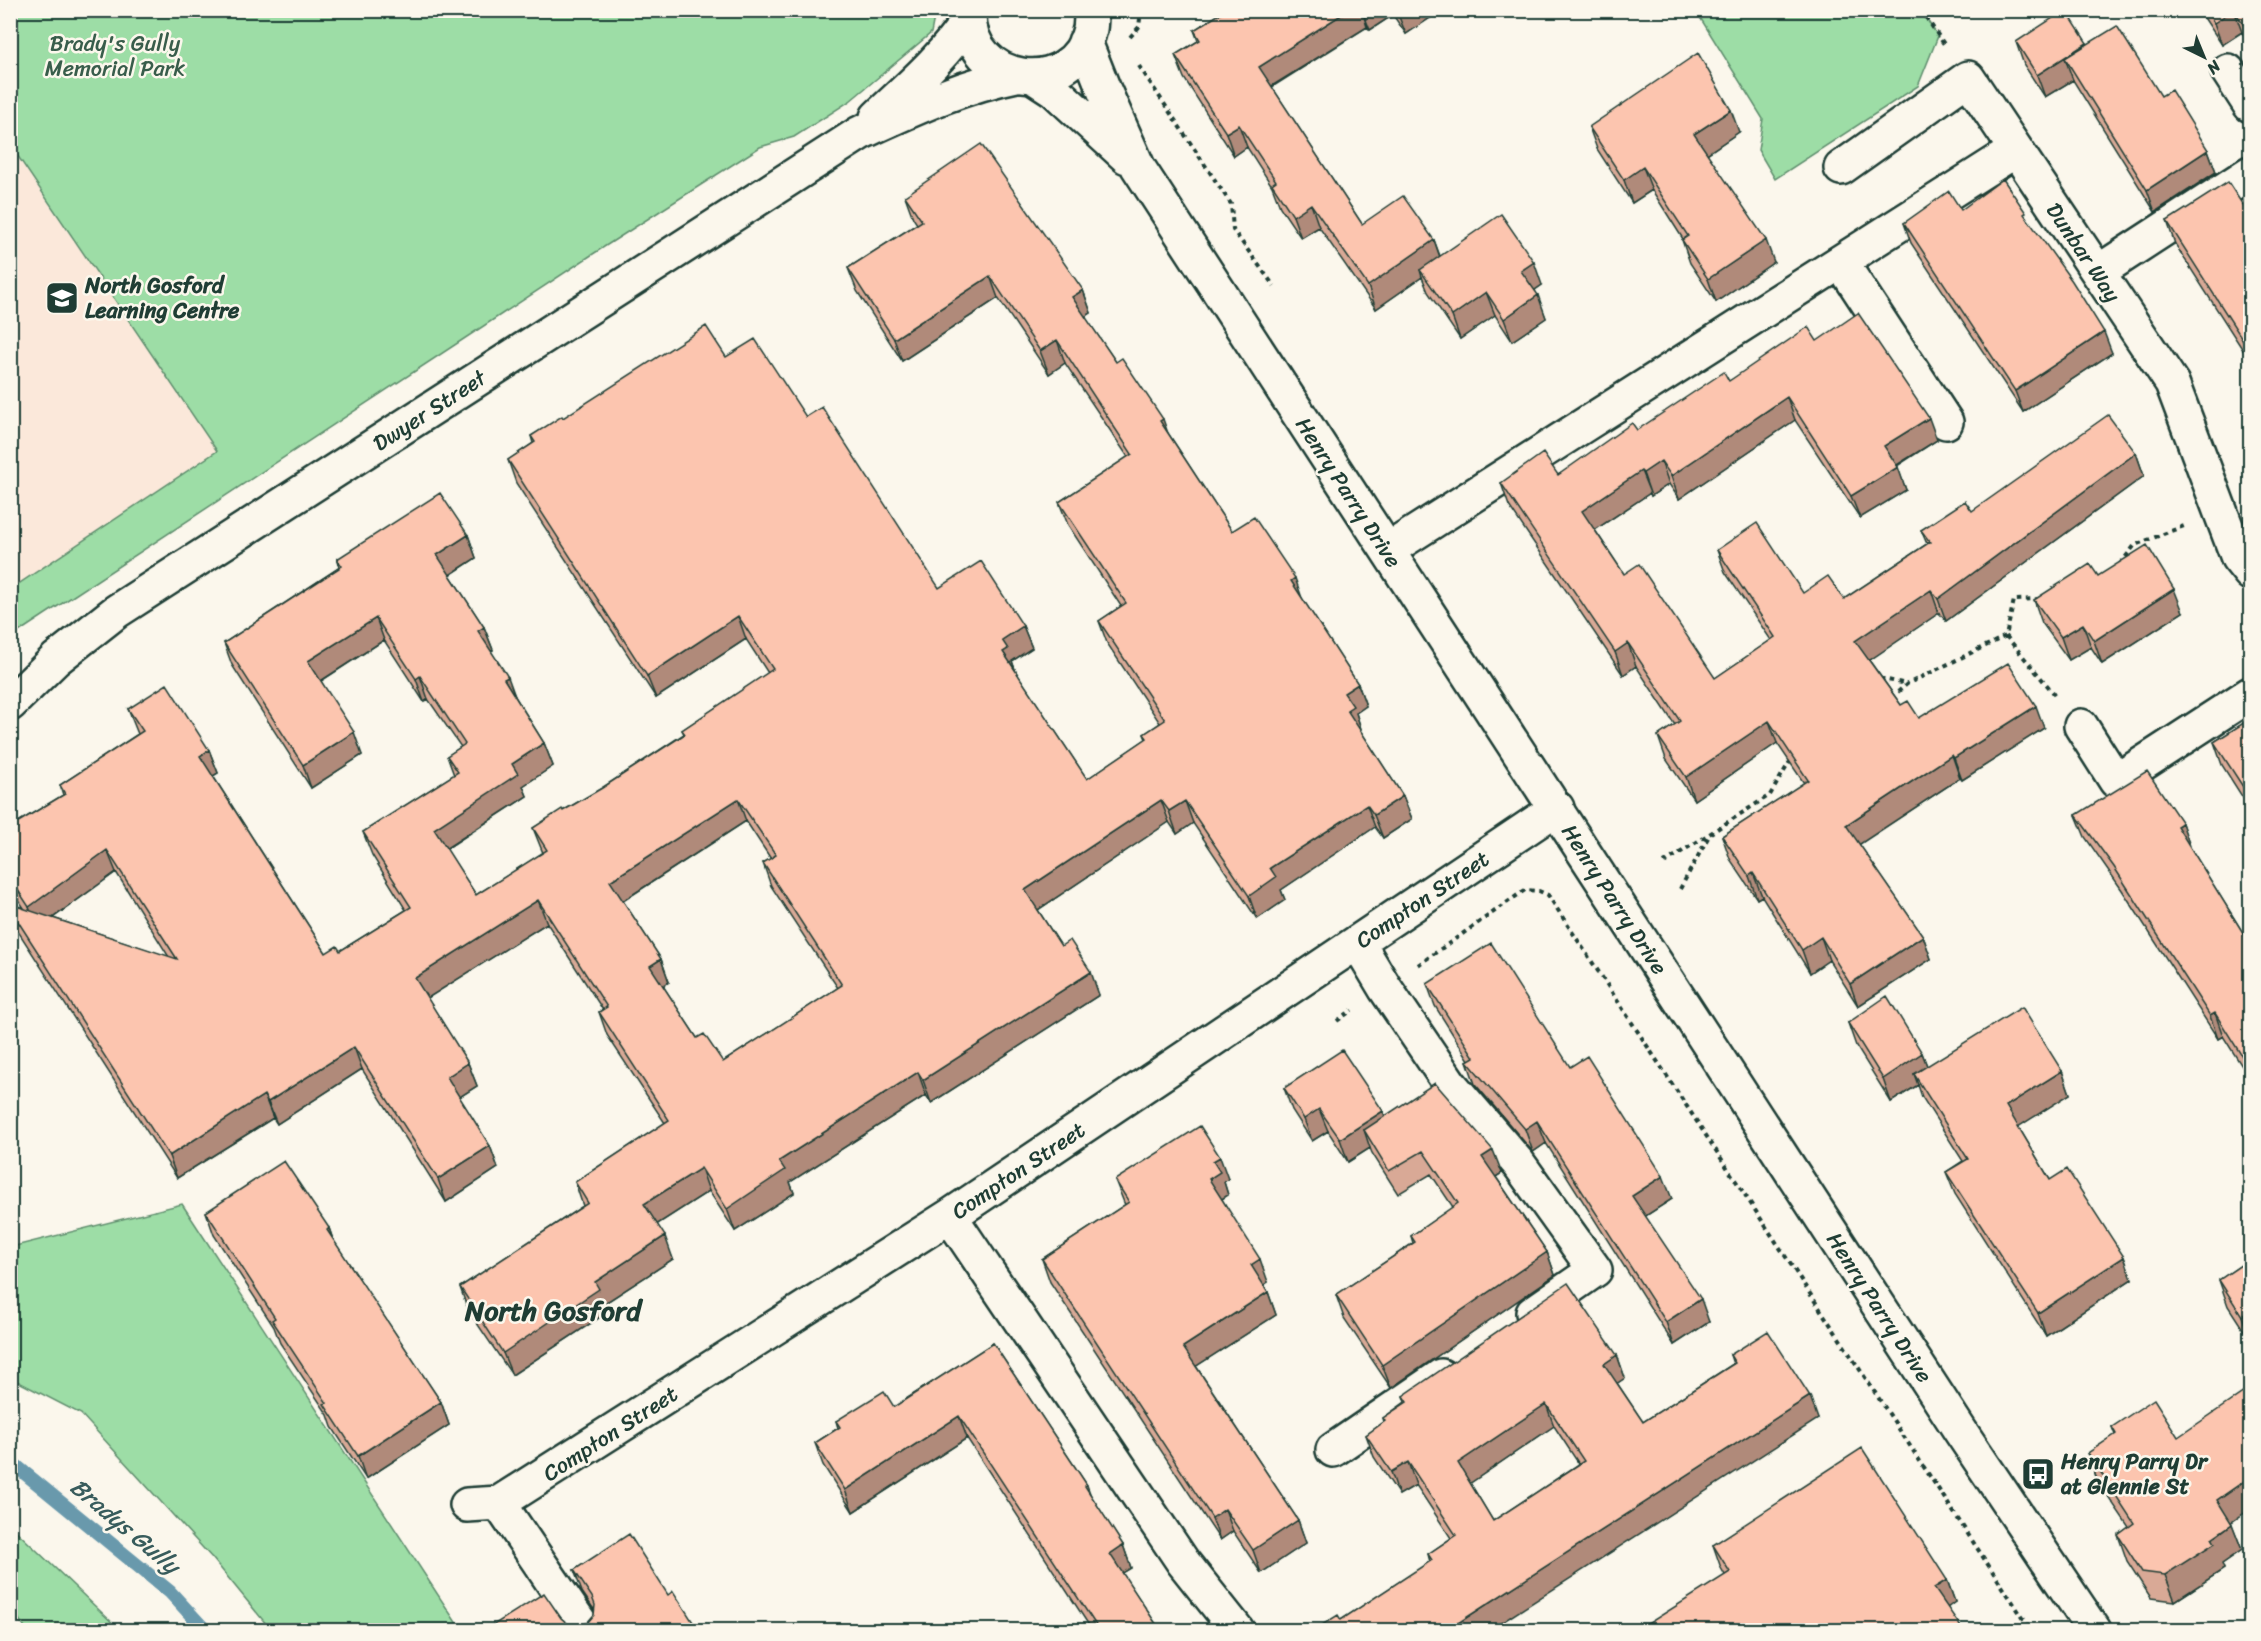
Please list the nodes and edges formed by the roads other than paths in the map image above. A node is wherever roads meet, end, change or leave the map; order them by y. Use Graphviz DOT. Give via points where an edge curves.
graph roads {
  1 [pos="969,15"];
  2 [pos="1092,23"];
  3 [pos="2228,71"];
  4 [pos="1025,76"];
  5 [pos="2250,105"];
  6 [pos="860,133"];
  7 [pos="2016,150"];
  8 [pos="1138,167"];
  9 [pos="1841,168"];
  10 [pos="2250,173"];
  11 [pos="1841,262"];
  12 [pos="2098,272"];
  13 [pos="1946,422"];
  14 [pos="1388,550"];
  15 [pos="2250,573"];
  16 [pos="2250,694"];
  17 [pos="10,704"];
  18 [pos="2081,726"];
  19 [pos="1557,808"];
  20 [pos="1358,943"];
  21 [pos="950,1216"];
  22 [pos="1508,1330"];
  23 [pos="1469,1357"];
  24 [pos="1333,1450"];
  25 [pos="499,1503"];
  26 [pos="467,1505"];
  27 [pos="585,1630"];
  28 [pos="1237,1630"];
  29 [pos="2094,1630"];
  1 -- 4 [label="street, Henry Parry Drive" via="972,35 988,60 1001,69"];
  1 -- 6 [label="street, Dwyer Street" via="954,42"];
  2 -- 4 [label="street, Dwyer Street" via="1076,55 1064,66 1050,74"];
  2 -- 8 [label="street, Henry Parry Drive" via="1104,90"];
  3 -- 5 [label="street"];
  4 -- 6 [label="street, Dwyer Street" via="985,81 955,91"];
  4 -- 8 [label="street, Henry Parry Drive" via="1054,90"];
  6 -- 17 [label="street, Dwyer Street" via="117,611 56,659"];
  7 -- 9 [label="street, Dunbar Way" via="1968,78"];
  7 -- 11 [label="street"];
  7 -- 12 [label="street, Dunbar Way"];
  8 -- 14 [label="street, Henry Parry Drive"];
  10 -- 12 [label="street"];
  11 -- 13 [label="street"];
  11 -- 14 [label="street"];
  12 -- 15 [label="street, Dunbar Way" via="2172,383 2238,558"];
  14 -- 19 [label="street, Henry Parry Drive"];
  16 -- 18 [label="street" via="2116,781"];
  19 -- 20 [label="street, Compton Street"];
  19 -- 29 [label="street, Henry Parry Drive" via="1954,1422"];
  20 -- 21 [label="street, Compton Street"];
  20 -- 22 [label="street" via="1450,1084 1519,1164 1595,1270"];
  21 -- 25 [label="street, Compton Street"];
  21 -- 28 [label="street" via="1183,1562"];
  23 -- 24 [label="street"];
  25 -- 26 [label="street, Compton Street"];
  25 -- 27 [label="street"];
}
